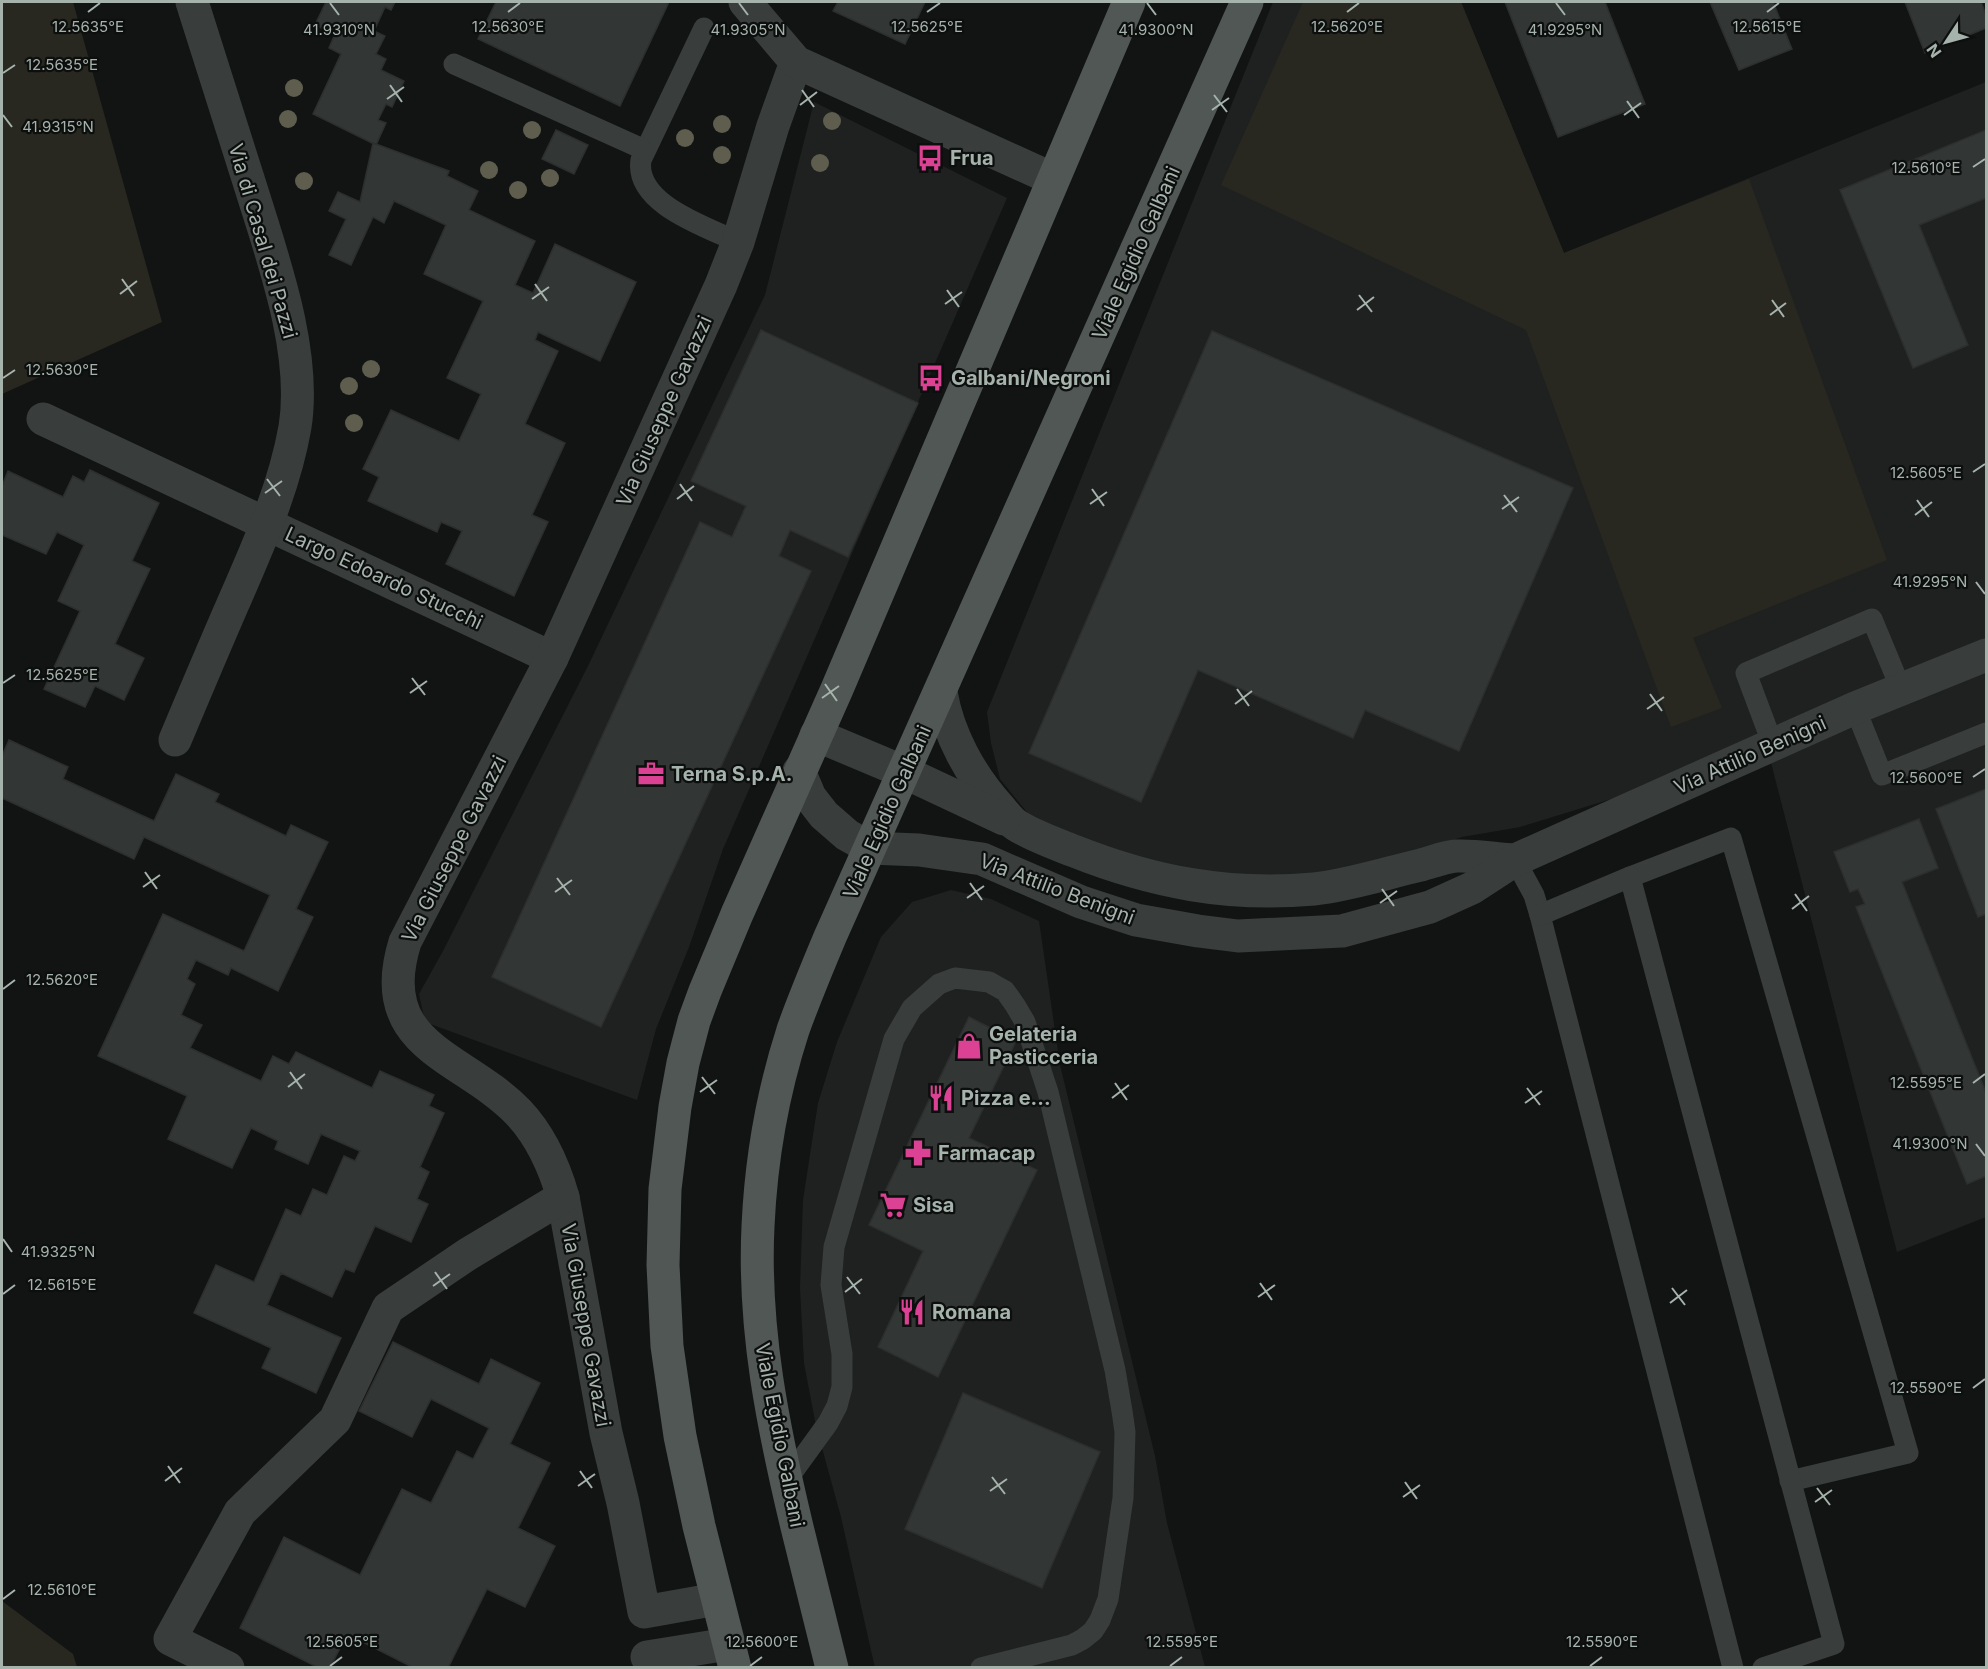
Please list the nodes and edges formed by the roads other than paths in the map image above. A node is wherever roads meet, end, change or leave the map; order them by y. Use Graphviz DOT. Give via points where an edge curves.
graph roads {
  1 [pos="192,2"];
  2 [pos="745,2"];
  3 [pos="1129,2"];
  4 [pos="1247,2"];
  5 [pos="704,28"];
  6 [pos="796,62"];
  7 [pos="454,64"];
  8 [pos="645,150"];
  9 [pos="1053,179"];
  10 [pos="738,242"];
  11 [pos="43,419"];
  12 [pos="268,523"];
  13 [pos="1986,655"];
  14 [pos="552,658"];
  15 [pos="1901,689"];
  16 [pos="940,692"];
  17 [pos="1855,708"];
  18 [pos="1986,733"];
  19 [pos="816,735"];
  20 [pos="175,740"];
  21 [pos="1773,745"];
  22 [pos="799,771"];
  23 [pos="904,772"];
  24 [pos="1014,824"];
  25 [pos="870,848"];
  26 [pos="1515,860"];
  27 [pos="1630,877"];
  28 [pos="1540,915"];
  29 [pos="563,1197"];
  30 [pos="786,1481"];
  31 [pos="1791,1481"];
  32 [pos="717,1599"];
  33 [pos="644,1612"];
  34 [pos="732,1656"];
  35 [pos="648,1662"];
  36 [pos="228,1668"];
  37 [pos="832,1668"];
  38 [pos="981,1668"];
  39 [pos="1733,1668"];
  40 [pos="1763,1668"];
  1 -- 12 [label="street, Via di Casal dei Pazzi" via="268,243 293,349 297,381 295,426"];
  2 -- 6 [label="street"];
  3 -- 9 [label="main road"];
  4 -- 16 [label="main road, Viale Egidio Galbani"];
  5 -- 8 [label="lane"];
  6 -- 9 [label="street"];
  6 -- 10 [label="street, Via Giuseppe Gavazzi"];
  7 -- 8 [label="lane"];
  8 -- 10 [label="lane" via="641,176 654,195 674,211"];
  9 -- 19 [label="main road"];
  10 -- 14 [label="street, Via Giuseppe Gavazzi"];
  11 -- 12 [label="street"];
  12 -- 14 [label="street, Largo Edoardo Stucchi"];
  12 -- 20 [label="street, Largo Edoardo Stucchi"];
  13 -- 15 [label="street, Via Attilio Benigni"];
  14 -- 29 [label="street, Via Giuseppe Gavazzi" via="405,942 397,987 412,1028 426,1043 509,1103 528,1124 551,1162"];
  15 -- 17 [label="street, Via Attilio Benigni"];
  15 -- 21 [label="lane" via="1872,619 1746,673"];
  16 -- 23 [label="main road, Viale Egidio Galbani"];
  16 -- 24 [label="street, Via Attilio Benigni" via="944,713 963,755"];
  17 -- 18 [label="lane" via="1882,776"];
  17 -- 21 [label="street, Via Attilio Benigni"];
  19 -- 22 [label="main road"];
  19 -- 23 [label="street"];
  21 -- 26 [label="street, Via Attilio Benigni"];
  22 -- 25 [label="street, Via Attilio Benigni" via="810,797 824,815"];
  22 -- 32 [label="main road" via="694,1021 675,1107 665,1189 663,1265 670,1377"];
  23 -- 24 [label="street"];
  23 -- 25 [label="main road, Viale Egidio Galbani"];
  24 -- 26 [label="street, Via Attilio Benigni" via="1057,845 1128,869 1171,881 1245,891 1317,888 1456,856"];
  25 -- 26 [label="street, Via Attilio Benigni" via="969,856 1136,920 1238,936 1342,931 1389,919 1430,907 1472,888"];
  25 -- 30 [label="main road, Viale Egidio Galbani" via="793,1031 761,1184 758,1310 768,1390"];
  26 -- 28 [label="lane"];
  27 -- 28 [label="lane"];
  27 -- 31 [label="lane"];
  27 -- 31 [label="lane" via="1731,838 1908,1453"];
  28 -- 39 [label="lane"];
  29 -- 33 [label="street, Via Giuseppe Gavazzi" via="606,1433"];
  29 -- 36 [label="street" via="388,1308 335,1420 240,1512 170,1639"];
  30 -- 37 [label="main road, Viale Egidio Galbani"];
  30 -- 38 [label="lane" via="828,1423 842,1387 842,1353 831,1285 834,1247 894,1039 912,1008 939,984 955,978 989,982 1005,991 1025,1022 1048,1092 1115,1370 1125,1450 1123,1498 1108,1599 1093,1631 1061,1649"];
  31 -- 40 [label="lane" via="1834,1644"];
  32 -- 33 [label="street"];
  32 -- 34 [label="main road"];
  33 -- 35 [label="street, Via Giuseppe Gavazzi"];
  34 -- 35 [label="street"];
}
